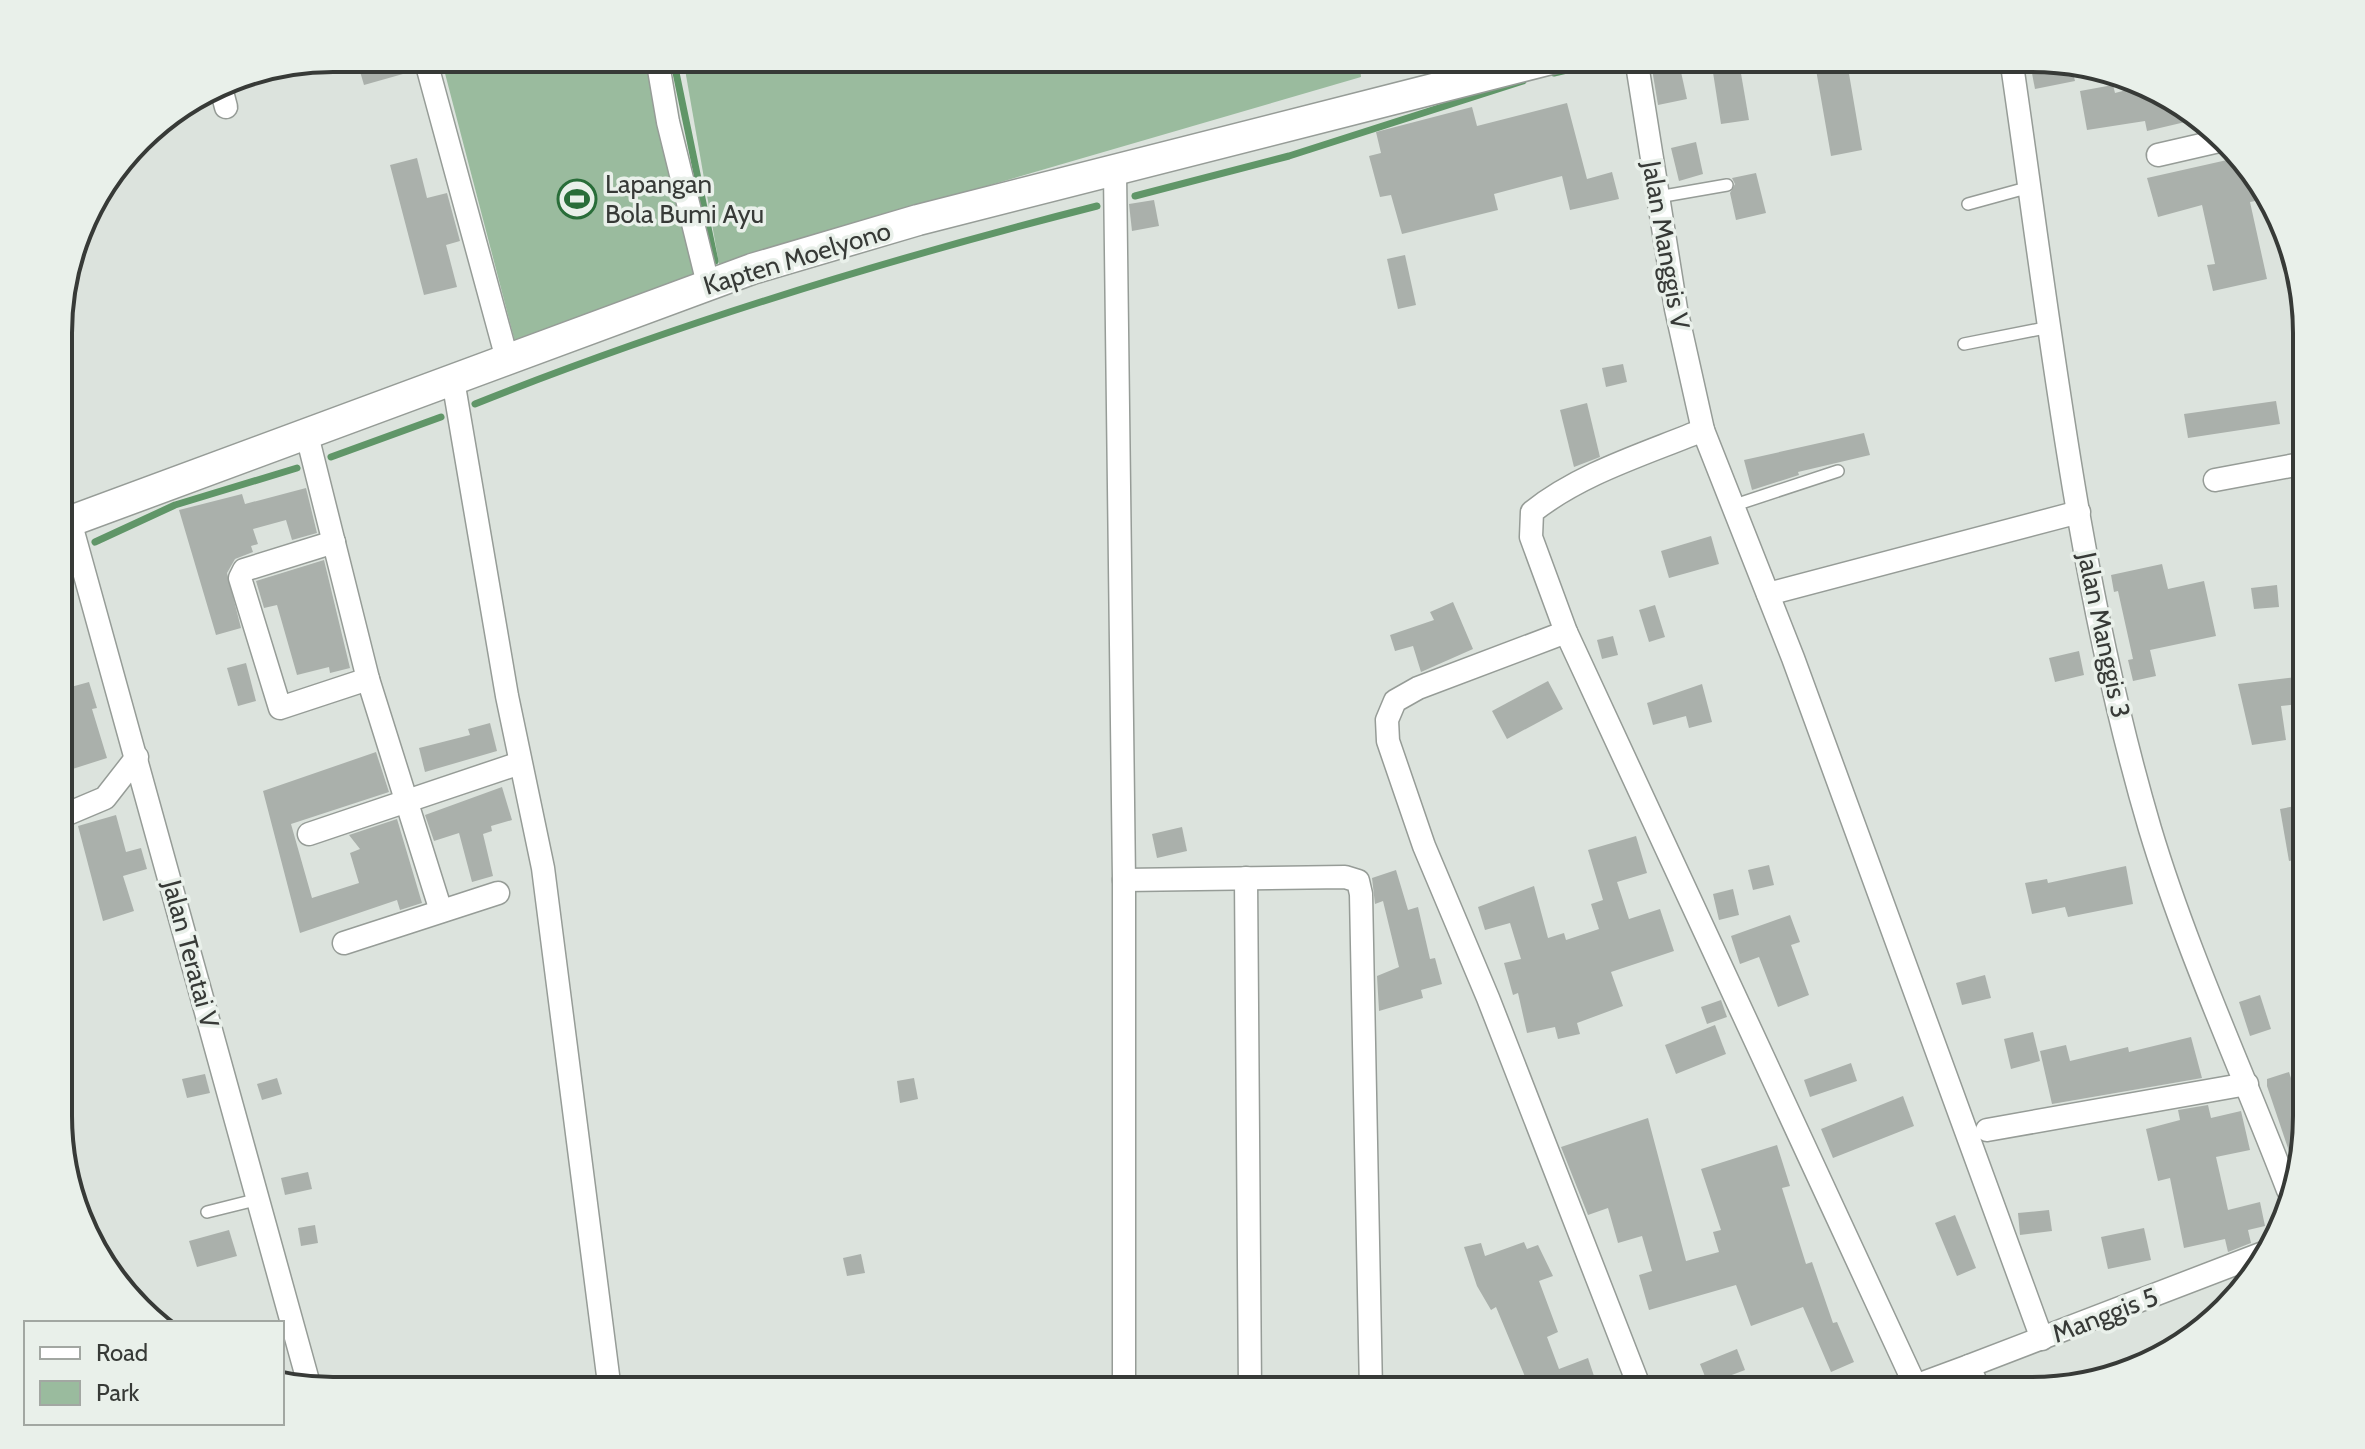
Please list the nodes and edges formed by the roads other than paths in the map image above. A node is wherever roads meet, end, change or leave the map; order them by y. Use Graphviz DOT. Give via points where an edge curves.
graph roads {
  1 [pos="429,72"];
  2 [pos="659,72"];
  3 [pos="1496,72"];
  4 [pos="1638,72"];
  5 [pos="2013,72"];
  6 [pos="223,97"];
  7 [pos="226,107"];
  8 [pos="2211,143"];
  9 [pos="2158,155"];
  10 [pos="1115,172"];
  11 [pos="1727,185"];
  12 [pos="2030,187"];
  13 [pos="1658,197"];
  14 [pos="1968,204"];
  15 [pos="708,284"];
  16 [pos="2051,327"];
  17 [pos="1964,344"];
  18 [pos="507,359"];
  19 [pos="453,380"];
  20 [pos="1703,430"];
  21 [pos="307,435"];
  22 [pos="2292,466"];
  23 [pos="1838,471"];
  24 [pos="2215,480"];
  25 [pos="1732,506"];
  26 [pos="2079,512"];
  27 [pos="72,520"];
  28 [pos="334,542"];
  29 [pos="72,546"];
  30 [pos="1768,594"];
  31 [pos="1566,632"];
  32 [pos="368,679"];
  33 [pos="137,757"];
  34 [pos="520,763"];
  35 [pos="405,802"];
  36 [pos="72,812"];
  37 [pos="309,834"];
  38 [pos="1246,878"];
  39 [pos="1124,880"];
  40 [pos="498,893"];
  41 [pos="441,911"];
  42 [pos="344,943"];
  43 [pos="2247,1084"];
  44 [pos="1987,1130"];
  45 [pos="2284,1180"];
  46 [pos="259,1199"];
  47 [pos="207,1212"];
  48 [pos="2250,1258"];
  49 [pos="2042,1339"];
  50 [pos="1969,1366"];
  51 [pos="307,1375"];
  52 [pos="1250,1376"];
  53 [pos="1371,1376"];
  54 [pos="1635,1376"];
  55 [pos="1904,1376"];
  56 [pos="1942,1376"];
  57 [pos="1973,1376"];
  58 [pos="608,1377"];
  59 [pos="1124,1377"];
  1 -- 18 [label="street"];
  2 -- 15 [label="street"];
  3 -- 10 [label="street, Kapten Moelyono"];
  4 -- 13 [label="street, Jalan Manggis V"];
  5 -- 12 [label="street, Jalan Manggis 3"];
  6 -- 7 [label="street"];
  8 -- 9 [label="street"];
  10 -- 15 [label="street, Kapten Moelyono" via="918,220"];
  10 -- 39 [label="street"];
  11 -- 13 [label="lane"];
  12 -- 14 [label="lane"];
  12 -- 16 [label="street, Jalan Manggis 3"];
  13 -- 20 [label="street, Jalan Manggis V"];
  15 -- 18 [label="street, Kapten Moelyono"];
  16 -- 17 [label="lane"];
  16 -- 26 [label="street, Jalan Manggis 3"];
  18 -- 19 [label="street, Kapten Moelyono"];
  19 -- 21 [label="street, Kapten Moelyono"];
  19 -- 34 [label="street"];
  20 -- 25 [label="street, Jalan Manggis V"];
  20 -- 31 [label="street" via="1581,481 1532,512 1531,537"];
  21 -- 27 [label="street, Kapten Moelyono"];
  21 -- 28 [label="street"];
  22 -- 24 [label="street"];
  23 -- 25 [label="lane"];
  25 -- 30 [label="street, Jalan Manggis V"];
  26 -- 30 [label="street"];
  26 -- 43 [label="street, Jalan Manggis 3" via="2109,670 2151,830"];
  28 -- 32 [label="street"];
  28 -- 32 [label="street" via="244,570 240,578 280,708"];
  29 -- 33 [label="street, Jalan Teratai V"];
  30 -- 49 [label="street, Jalan Manggis V"];
  31 -- 54 [label="street" via="1418,688 1395,701 1387,720 1394,762 1424,846"];
  31 -- 55 [label="street"];
  32 -- 35 [label="street"];
  33 -- 36 [label="street" via="105,798"];
  33 -- 46 [label="street, Jalan Teratai V"];
  34 -- 35 [label="street"];
  34 -- 58 [label="street" via="543,868"];
  35 -- 37 [label="street"];
  35 -- 41 [label="street"];
  38 -- 39 [label="street"];
  38 -- 52 [label="street"];
  38 -- 53 [label="street" via="1345,877 1360,886"];
  39 -- 59 [label="street"];
  40 -- 41 [label="street"];
  41 -- 42 [label="street"];
  43 -- 44 [label="street"];
  43 -- 45 [label="street, Jalan Manggis 3"];
  46 -- 47 [label="lane"];
  46 -- 51 [label="street, Jalan Teratai V"];
  48 -- 49 [label="street, Manggis 5"];
  49 -- 50 [label="street, Manggis 5"];
  50 -- 56 [label="street, Manggis 5"];
  50 -- 57 [label="street"];
}
